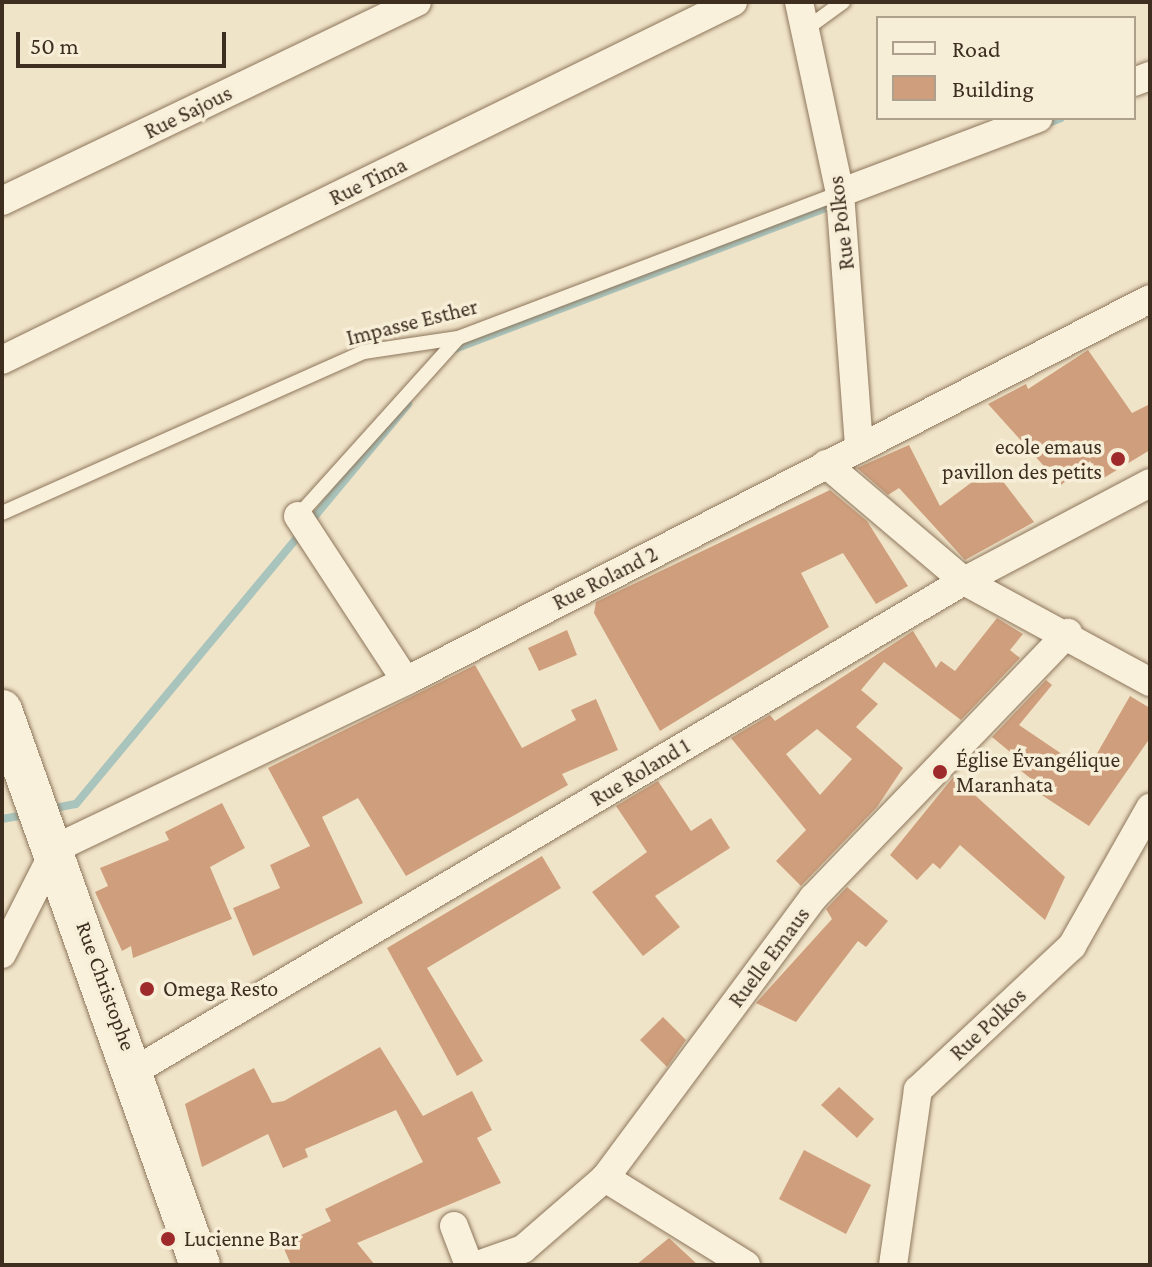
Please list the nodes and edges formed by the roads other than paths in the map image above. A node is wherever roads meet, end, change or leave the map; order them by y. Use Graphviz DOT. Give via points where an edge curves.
graph roads {
  1 [pos="417,2"];
  2 [pos="733,2"];
  3 [pos="843,2"];
  4 [pos="802,16"];
  5 [pos="1033,120"];
  6 [pos="841,200"];
  7 [pos="2,201"];
  8 [pos="1150,299"];
  9 [pos="458,338"];
  10 [pos="2,360"];
  11 [pos="859,448"];
  12 [pos="826,464"];
  13 [pos="1150,483"];
  14 [pos="2,513"];
  15 [pos="298,516"];
  16 [pos="964,581"];
  17 [pos="1068,633"];
  18 [pos="406,681"];
  19 [pos="1150,682"];
  20 [pos="2,710"];
  21 [pos="17,784"];
  22 [pos="1150,808"];
  23 [pos="56,848"];
  24 [pos="2,954"];
  25 [pos="136,1070"];
  26 [pos="605,1178"];
  27 [pos="454,1226"];
  28 [pos="889,1264"];
  29 [pos="200,1265"];
  30 [pos="469,1265"];
  31 [pos="478,1265"];
  32 [pos="746,1265"];
  1 -- 7 [label="street, Rue Sajous"];
  2 -- 10 [label="street, Rue Tima"];
  3 -- 4 [label="lane"];
  4 -- 6 [label="street, Rue Polkos"];
  5 -- 6 [label="street"];
  6 -- 9 [label="lane, Impasse Esther"];
  6 -- 11 [label="street, Rue Polkos"];
  8 -- 11 [label="street, Rue Roland 2"];
  9 -- 14 [label="lane, Impasse Esther" via="364,352"];
  9 -- 15 [label="lane"];
  11 -- 12 [label="street, Rue Roland 2"];
  12 -- 16 [label="street"];
  12 -- 18 [label="street, Rue Roland 2"];
  13 -- 16 [label="street, Rue Roland 1"];
  15 -- 18 [label="street"];
  16 -- 17 [label="street"];
  16 -- 25 [label="street, Rue Roland 1"];
  17 -- 19 [label="street"];
  17 -- 26 [label="street, Ruelle Emaus" via="813,898"];
  18 -- 23 [label="street, Rue Roland 2"];
  20 -- 21 [label="street, Rue Christophe"];
  21 -- 23 [label="street, Rue Christophe"];
  22 -- 28 [label="street, Rue Polkos" via="1072,946 918,1090"];
  23 -- 24 [label="street"];
  23 -- 25 [label="street, Rue Christophe"];
  25 -- 29 [label="street, Rue Christophe"];
  26 -- 31 [label="street, Ruelle Emaus" via="523,1249"];
  26 -- 32 [label="street"];
  27 -- 30 [label="street"];
}
